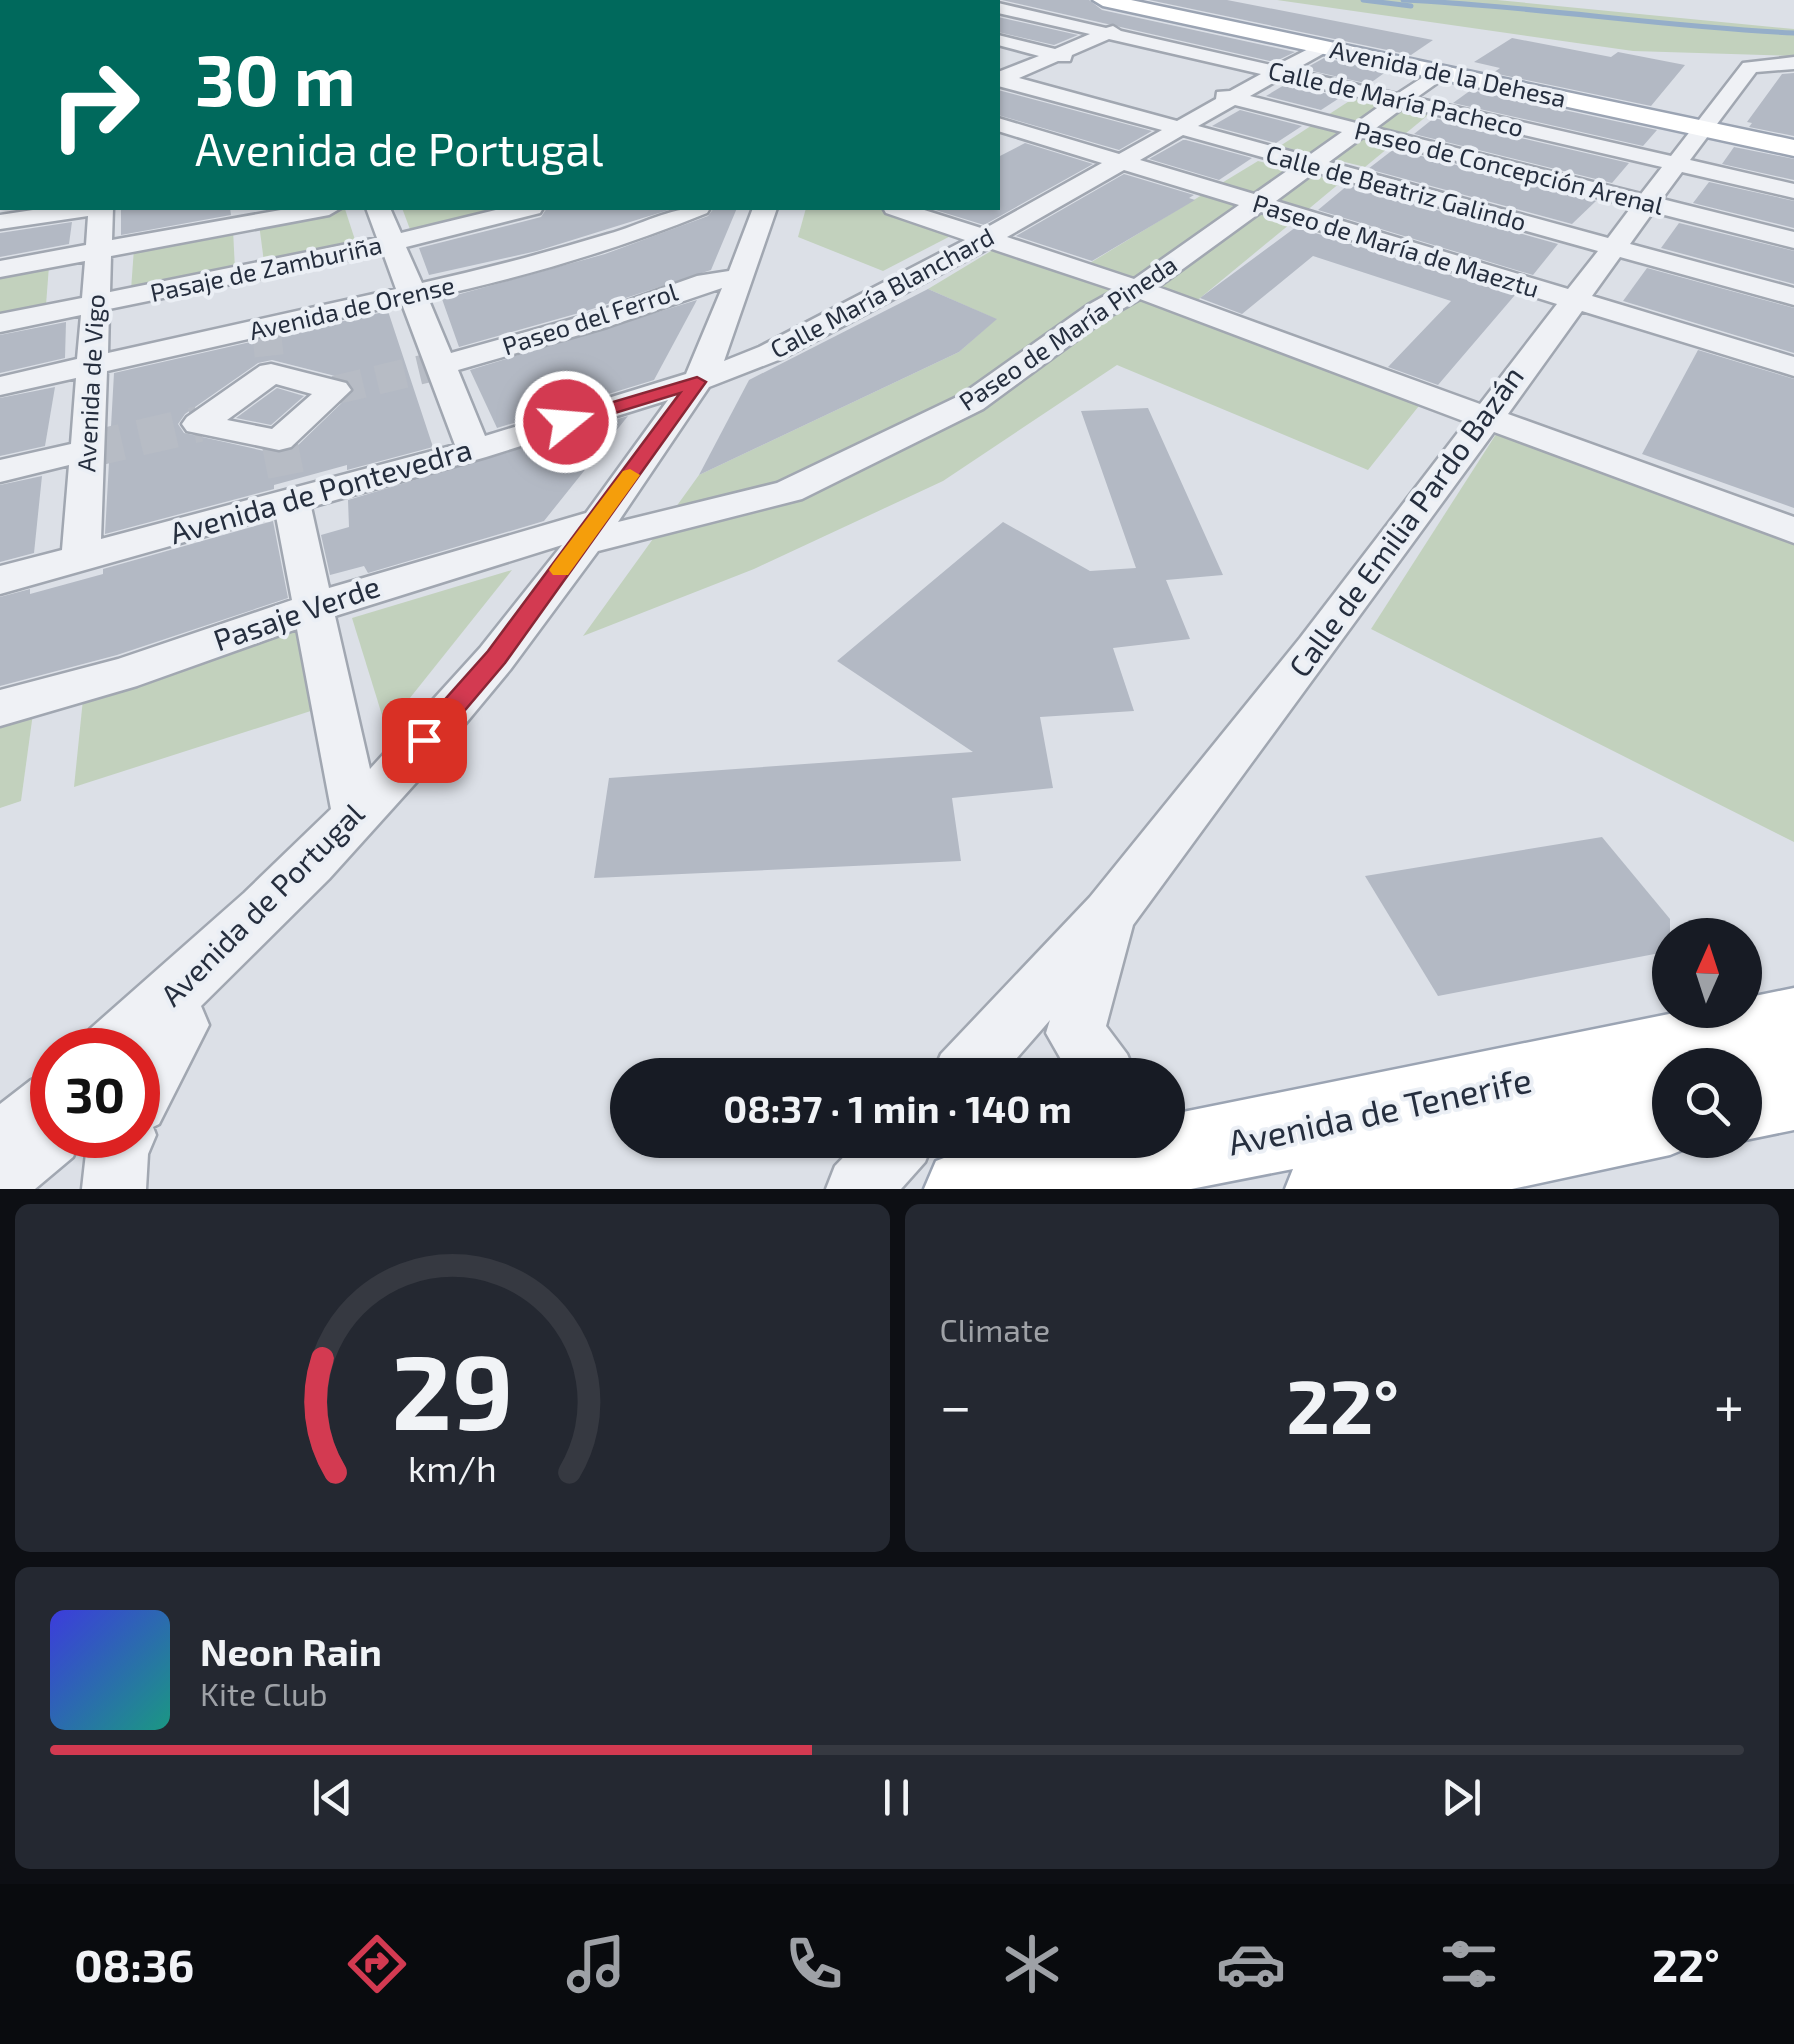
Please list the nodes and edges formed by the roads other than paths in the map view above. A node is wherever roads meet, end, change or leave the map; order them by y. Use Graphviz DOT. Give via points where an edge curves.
graph roads {
  1 [pos="1103,0"];
  2 [pos="1130,0"];
  3 [pos="1000,8"];
  4 [pos="1158,12"];
  5 [pos="1242,27"];
  6 [pos="1108,32"];
  7 [pos="1000,40"];
  8 [pos="1322,47"];
  9 [pos="1190,53"];
  10 [pos="1062,56"];
  11 [pos="1794,64"];
  12 [pos="1279,72"];
  13 [pos="1440,72"];
  14 [pos="1000,78"];
  15 [pos="1000,79"];
  16 [pos="1229,97"];
  17 [pos="1400,100"];
  18 [pos="1089,101"];
  19 [pos="1000,125"];
  20 [pos="1706,125"];
  21 [pos="1181,129"];
  22 [pos="1357,130"];
  23 [pos="1024,132"];
  24 [pos="1794,140"];
  25 [pos="1000,144"];
  26 [pos="1794,148"];
  27 [pos="1122,163"];
  28 [pos="1310,164"];
  29 [pos="1677,164"];
  30 [pos="1794,192"];
  31 [pos="1646,202"];
  32 [pos="1254,203"];
  33 [pos="78,210"];
  34 [pos="101,210"];
  35 [pos="305,210"];
  36 [pos="379,210"];
  37 [pos="522,210"];
  38 [pos="693,210"];
  39 [pos="764,210"];
  40 [pos="776,210"];
  41 [pos="902,210"];
  42 [pos="246,215"];
  43 [pos="0,222"];
  44 [pos="990,237"];
  45 [pos="1794,240"];
  46 [pos="392,243"];
  47 [pos="1614,247"];
  48 [pos="99,250"];
  49 [pos="0,269"];
  50 [pos="740,278"];
  51 [pos="1138,289"];
  52 [pos="413,294"];
  53 [pos="1794,297"];
  54 [pos="261,299"];
  55 [pos="1572,300"];
  56 [pos="95,304"];
  57 [pos="0,323"];
  58 [pos="440,365"];
  59 [pos="91,366"];
  60 [pos="1794,366"];
  61 [pos="708,378"];
  62 [pos="0,386"];
  63 [pos="1484,418"];
  64 [pos="87,450"];
  65 [pos="474,450"];
  66 [pos="0,471"];
  67 [pos="291,500"];
  68 [pos="598,531"];
  69 [pos="1794,532"];
  70 [pos="81,558"];
  71 [pos="0,580"];
  72 [pos="313,608"];
  73 [pos="0,708"];
  74 [pos="356,814"];
  75 [pos="1109,915"];
  76 [pos="1794,1024"];
  77 [pos="136,1028"];
  78 [pos="160,1042"];
  79 [pos="978,1058"];
  80 [pos="1093,1058"];
  81 [pos="1794,1092"];
  82 [pos="1762,1099"];
  83 [pos="30,1119"];
  84 [pos="1185,1120"];
  85 [pos="1652,1121"];
  86 [pos="1249,1140"];
  87 [pos="0,1144"];
  88 [pos="30,1152"];
  89 [pos="117,1158"];
  90 [pos="886,1158"];
  91 [pos="0,1177"];
  92 [pos="114,1189"];
  93 [pos="858,1189"];
  94 [pos="964,1189"];
  95 [pos="1324,1189"];
  1 -- 4 [label="main road, Avenida de la Dehesa"];
  2 -- 5 [label="main road, Avenida de la Dehesa"];
  3 -- 6 [label="street, Calle de María Pacheco"];
  4 -- 5 [label="main road, Avenida de la Dehesa"];
  4 -- 6 [label="street"];
  5 -- 8 [label="main road, Avenida de la Dehesa"];
  5 -- 9 [label="street"];
  5 -- 20 [label="main road, Avenida de la Dehesa"];
  6 -- 9 [label="street, Calle de María Pacheco"];
  6 -- 10 [label="street"];
  7 -- 10 [label="street"];
  8 -- 12 [label="street, Calle María Blanchard"];
  8 -- 13 [label="main road, Avenida de la Dehesa"];
  9 -- 12 [label="street, Calle de María Pacheco"];
  10 -- 14 [label="street"];
  11 -- 20 [label="street, Calle de Emilia Pardo Bazán" via="1750,67"];
  12 -- 16 [label="street, Calle María Blanchard"];
  12 -- 17 [label="street, Calle de María Pacheco"];
  13 -- 17 [label="street, Paseo de María Pineda"];
  13 -- 20 [label="main road, Avenida de la Dehesa"];
  15 -- 18 [label="street, Calle de Beatriz Galindo"];
  16 -- 21 [label="street, Calle María Blanchard"];
  16 -- 22 [label="street, Paseo de Concepción Arenal"];
  17 -- 22 [label="street, Paseo de María Pineda"];
  17 -- 29 [label="street, Calle de María Pacheco"];
  18 -- 21 [label="street, Calle de Beatriz Galindo"];
  18 -- 23 [label="street"];
  19 -- 23 [label="street, Paseo de María de Maeztu"];
  20 -- 24 [label="main road, Avenida de la Dehesa"];
  20 -- 26 [label="main road, Avenida de la Dehesa"];
  20 -- 29 [label="street, Calle de Emilia Pardo Bazán"];
  21 -- 27 [label="street, Calle María Blanchard"];
  21 -- 28 [label="street, Calle de Beatriz Galindo"];
  22 -- 28 [label="street, Paseo de María Pineda"];
  22 -- 31 [label="street, Paseo de Concepción Arenal"];
  23 -- 25 [label="street"];
  23 -- 27 [label="street, Paseo de María de Maeztu"];
  27 -- 32 [label="street, Paseo de María de Maeztu"];
  27 -- 44 [label="street, Calle María Blanchard"];
  28 -- 32 [label="street, Paseo de María Pineda"];
  28 -- 47 [label="street, Calle de Beatriz Galindo"];
  29 -- 30 [label="street, Calle de María Pacheco"];
  29 -- 31 [label="street, Calle de Emilia Pardo Bazán"];
  31 -- 45 [label="street, Paseo de Concepción Arenal"];
  31 -- 47 [label="street, Calle de Emilia Pardo Bazán"];
  32 -- 51 [label="street, Paseo de María Pineda"];
  32 -- 55 [label="street, Paseo de María de Maeztu"];
  33 -- 43 [label="street"];
  34 -- 48 [label="street, Avenida de Vigo"];
  35 -- 42 [label="street"];
  36 -- 46 [label="street"];
  37 -- 46 [label="street, Pasaje de Zamburiña"];
  38 -- 52 [label="street, Avenida de Orense" via="513,271"];
  39 -- 50 [label="street, Avenida de Portugal"];
  40 -- 61 [label="street, Avenida de Portugal"];
  41 -- 44 [label="street"];
  42 -- 48 [label="street"];
  42 -- 54 [label="street"];
  44 -- 51 [label="street"];
  44 -- 61 [label="street, Calle María Blanchard"];
  46 -- 52 [label="street"];
  46 -- 54 [label="street, Pasaje de Zamburiña"];
  47 -- 53 [label="street, Calle de Beatriz Galindo"];
  47 -- 55 [label="street, Calle de Emilia Pardo Bazán"];
  48 -- 49 [label="street"];
  48 -- 56 [label="street, Avenida de Vigo"];
  50 -- 58 [label="street, Paseo del Ferrol" via="707,282"];
  50 -- 61 [label="street, Avenida de Portugal"];
  51 -- 63 [label="street"];
  51 -- 68 [label="street, Paseo de María Pineda" via="972,402 789,491"];
  52 -- 54 [label="street, Avenida de Orense"];
  52 -- 58 [label="street"];
  54 -- 56 [label="street, Pasaje de Zamburiña"];
  54 -- 59 [label="street, Avenida de Orense"];
  55 -- 60 [label="street, Paseo de María de Maeztu"];
  55 -- 63 [label="street, Calle de Emilia Pardo Bazán"];
  56 -- 57 [label="street, Pasaje de Zamburiña"];
  56 -- 59 [label="street, Avenida de Vigo"];
  58 -- 65 [label="street"];
  59 -- 62 [label="street, Avenida de Orense"];
  59 -- 64 [label="street, Avenida de Vigo"];
  61 -- 65 [label="street, Avenida de Pontevedra"];
  61 -- 68 [label="street, Avenida de Portugal"];
  63 -- 69 [label="street"];
  63 -- 75 [label="street, Calle de Emilia Pardo Bazán"];
  64 -- 66 [label="street"];
  64 -- 70 [label="street, Avenida de Vigo"];
  65 -- 67 [label="street, Avenida de Pontevedra"];
  67 -- 70 [label="street, Avenida de Pontevedra"];
  67 -- 72 [label="street"];
  68 -- 72 [label="street, Pasaje Verde"];
  68 -- 74 [label="street, Avenida de Portugal"];
  68 -- 78 [label="street, Avenida de Portugal" via="520,655 422,775 281,926"];
  70 -- 71 [label="street, Avenida de Pontevedra"];
  72 -- 73 [label="street, Pasaje Verde"];
  72 -- 74 [label="street"];
  74 -- 77 [label="street, Avenida de Portugal"];
  75 -- 79 [label="street, Calle de Emilia Pardo Bazán"];
  75 -- 80 [label="street, Calle de Emilia Pardo Bazán" via="1075,1033"];
  76 -- 86 [label="main road, Avenida de Tenerife"];
  81 -- 82 [label="main road"];
  83 -- 87 [label="street"];
  84 -- 86 [label="street"];
  85 -- 95 [label="main road, Avenida de Tenerife"];
  86 -- 94 [label="main road, Avenida de Tenerife"];
  88 -- 91 [label="street"];
  89 -- 92 [label="street"];
  90 -- 93 [label="street"];
}
